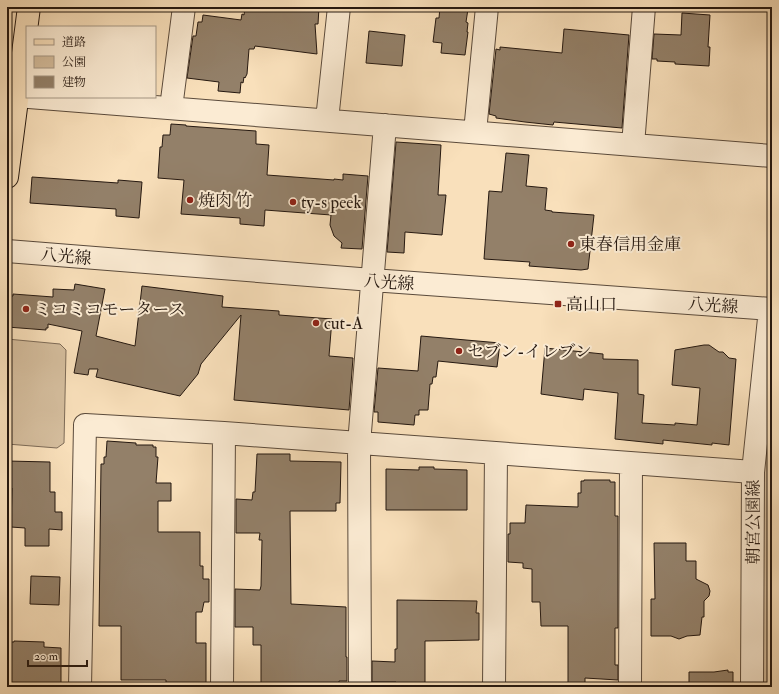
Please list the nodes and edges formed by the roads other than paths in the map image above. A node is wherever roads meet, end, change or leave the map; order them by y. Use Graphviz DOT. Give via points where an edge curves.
graph roads {
  1 [pos="29,7"];
  2 [pos="184,7"];
  3 [pos="339,7"];
  4 [pos="487,7"];
  5 [pos="644,7"];
  6 [pos="27,26"];
  7 [pos="26,37"];
  8 [pos="20,96"];
  9 [pos="45,98"];
  10 [pos="171,108"];
  11 [pos="327,120"];
  12 [pos="385,125"];
  13 [pos="475,132"];
  14 [pos="633,145"];
  15 [pos="772,156"];
  16 [pos="7,177"];
  17 [pos="7,251"];
  18 [pos="372,280"];
  19 [pos="771,309"];
  20 [pos="224,433"];
  21 [pos="359,444"];
  22 [pos="496,453"];
  23 [pos="632,464"];
  24 [pos="753,472"];
  25 [pos="80,687"];
  26 [pos="222,687"];
  27 [pos="360,687"];
  28 [pos="494,687"];
  29 [pos="630,687"];
  30 [pos="752,687"];
  1 -- 6 [label="main road"];
  2 -- 10 [label="street"];
  3 -- 11 [label="street"];
  4 -- 13 [label="street"];
  5 -- 14 [label="street"];
  7 -- 8 [label="main road"];
  8 -- 16 [label="main road"];
  9 -- 10 [label="street"];
  10 -- 11 [label="street"];
  11 -- 12 [label="street"];
  12 -- 13 [label="street"];
  12 -- 18 [label="street"];
  13 -- 14 [label="street"];
  14 -- 15 [label="street"];
  17 -- 18 [label="street, 八光線"];
  18 -- 19 [label="street, 八光線"];
  18 -- 21 [label="street"];
  19 -- 24 [label="street, 朝宮公園線"];
  20 -- 21 [label="street"];
  20 -- 25 [label="street" via="85,425"];
  20 -- 26 [label="street"];
  21 -- 22 [label="street"];
  21 -- 27 [label="street"];
  22 -- 23 [label="street"];
  22 -- 28 [label="street"];
  23 -- 24 [label="street"];
  23 -- 29 [label="street"];
  24 -- 30 [label="street, 朝宮公園線"];
}
